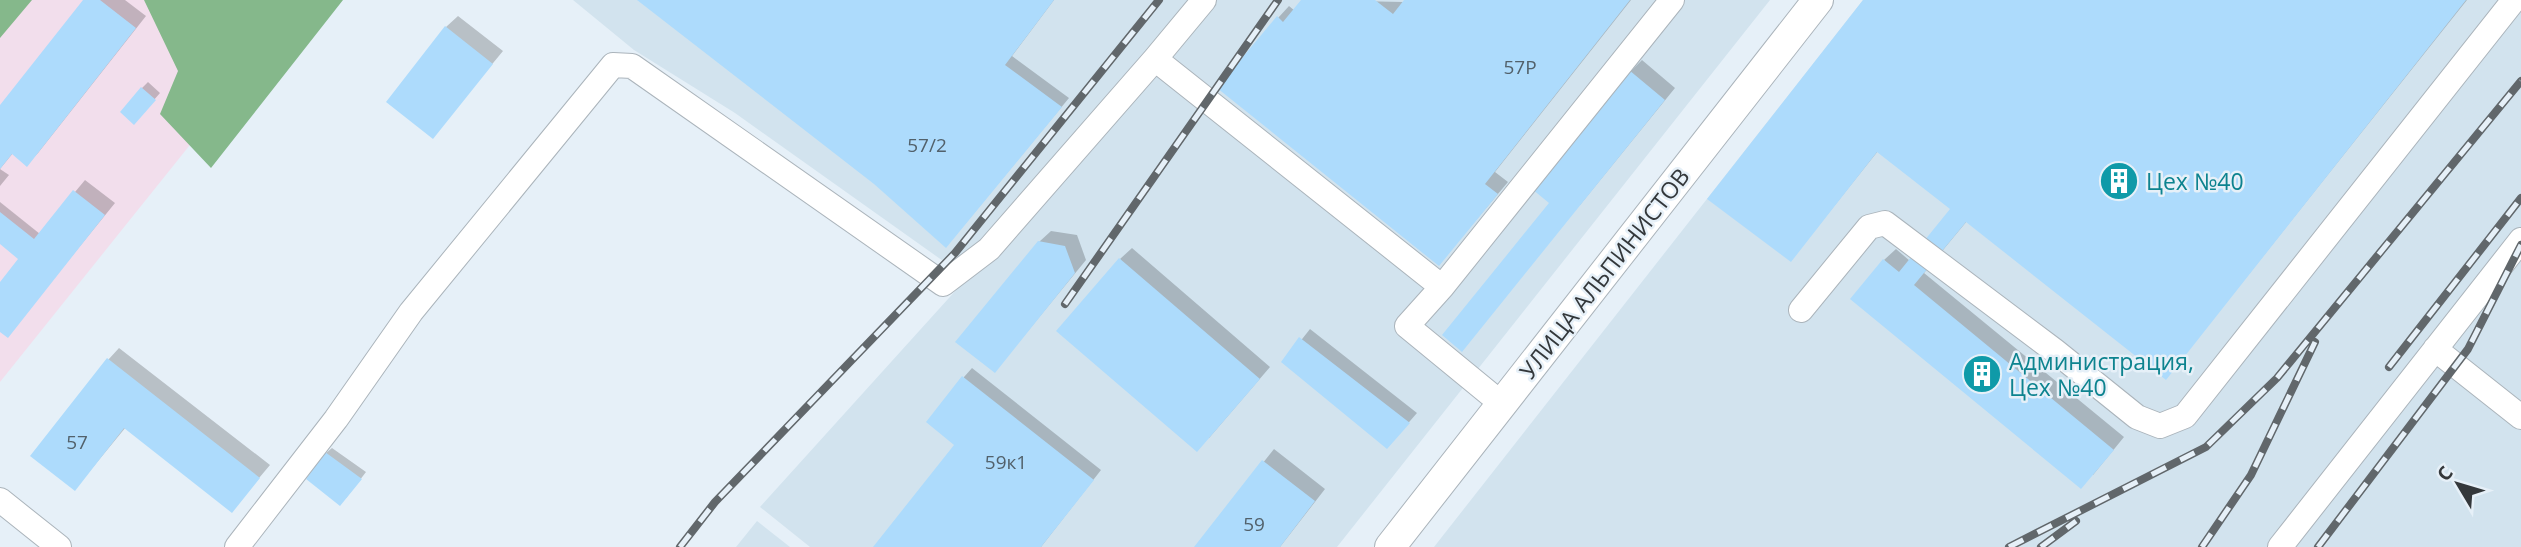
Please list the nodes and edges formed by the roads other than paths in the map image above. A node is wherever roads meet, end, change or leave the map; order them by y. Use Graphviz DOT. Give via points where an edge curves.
graph roads {
  1 [pos="1204,0"];
  2 [pos="1672,0"];
  3 [pos="1817,0"];
  4 [pos="2514,0"];
  5 [pos="1155,59"];
  6 [pos="2521,240"];
  7 [pos="1442,287"];
  8 [pos="1801,310"];
  9 [pos="2435,349"];
  10 [pos="1502,404"];
  11 [pos="2521,417"];
  12 [pos="0,500"];
  13 [pos="51,544"];
  14 [pos="237,547"];
  15 [pos="1390,547"];
  16 [pos="2280,547"];
  1 -- 5 [label="street"];
  2 -- 7 [label="street"];
  3 -- 10 [label="main road, УЛИЦА АЛЬПИНИСТОВ"];
  4 -- 8 [label="street" via="2185,416 2160,426 2137,417 1885,223 1869,227"];
  5 -- 7 [label="street"];
  5 -- 14 [label="street" via="989,249 943,284 632,66 613,65 411,312"];
  6 -- 9 [label="street"];
  7 -- 10 [label="street" via="1407,326"];
  9 -- 11 [label="street"];
  9 -- 16 [label="street"];
  10 -- 15 [label="main road, УЛИЦА АЛЬПИНИСТОВ"];
  12 -- 13 [label="street"];
}
